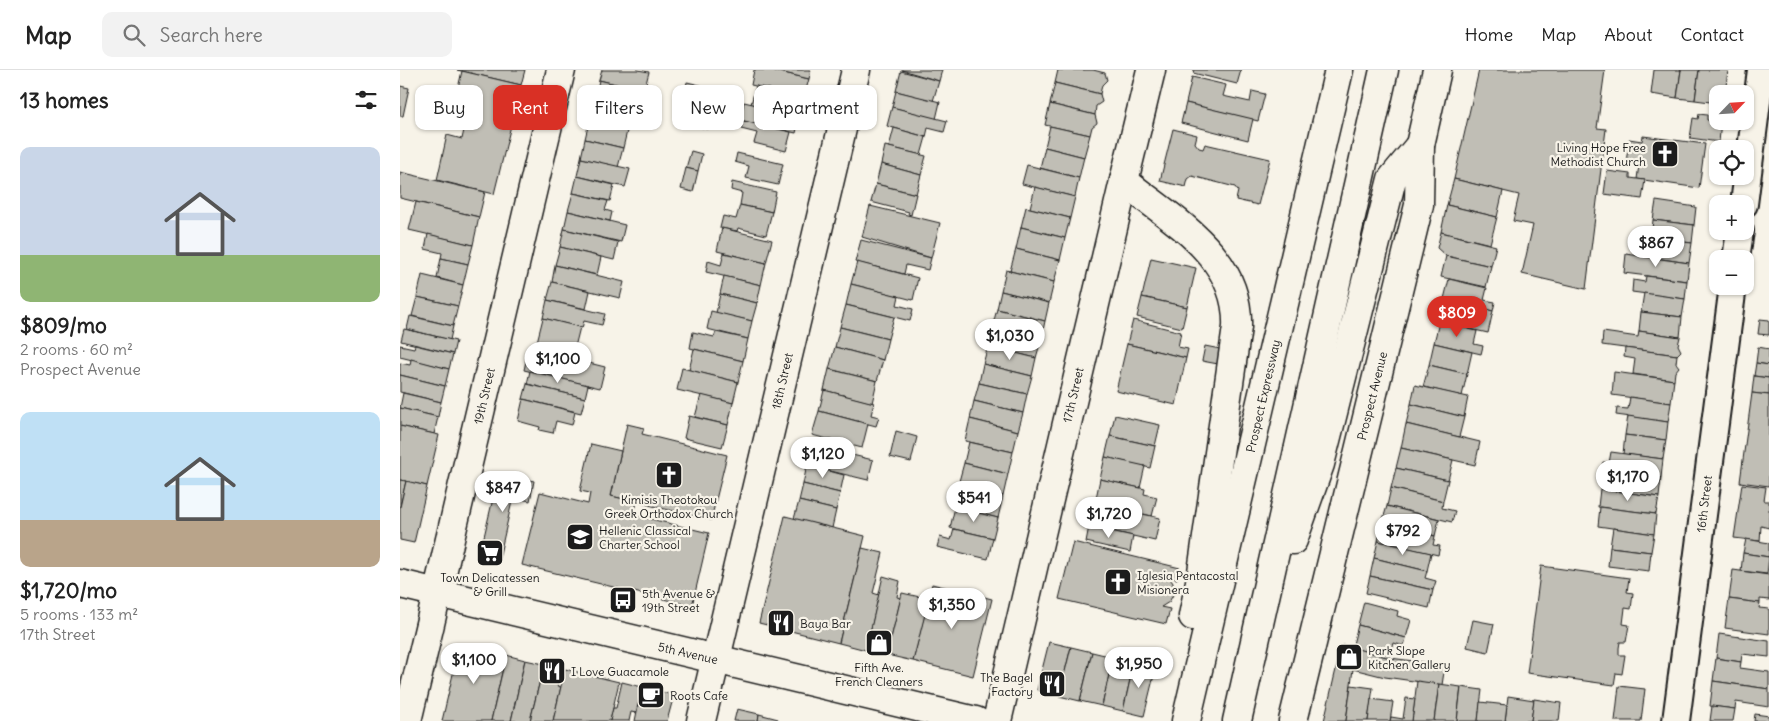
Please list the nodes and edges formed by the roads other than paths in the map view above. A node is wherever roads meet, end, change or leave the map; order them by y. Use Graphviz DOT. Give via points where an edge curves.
graph roads {
  1 [pos="561,70"];
  2 [pos="856,70"];
  3 [pos="1151,70"];
  4 [pos="1339,70"];
  5 [pos="1384,70"];
  6 [pos="1437,70"];
  7 [pos="1761,70"];
  8 [pos="1420,145"];
  9 [pos="1124,181"];
  10 [pos="1745,195"];
  11 [pos="1732,295"];
  12 [pos="400,584"];
  13 [pos="437,593"];
  14 [pos="1256,642"];
  15 [pos="716,659"];
  16 [pos="407,721"];
  17 [pos="701,721"];
  18 [pos="976,721"];
  19 [pos="997,721"];
  20 [pos="1173,721"];
  21 [pos="1186,721"];
  22 [pos="1237,721"];
  23 [pos="1293,721"];
  24 [pos="1676,721"];
  1 -- 13 [label="main road, 19th Street"];
  2 -- 15 [label="main road, 18th Street"];
  3 -- 9 [label="main road, 17th Street"];
  4 -- 21 [label="main road, Prospect Expressway"];
  5 -- 14 [label="main road"];
  6 -- 8 [label="main road, Prospect Avenue"];
  7 -- 10 [label="street"];
  8 -- 14 [label="main road" via="1392,179 1320,464"];
  8 -- 23 [label="main road, Prospect Avenue" via="1418,205"];
  9 -- 19 [label="main road, 17th Street"];
  9 -- 20 [label="main road" via="1214,257 1233,290 1238,313 1202,572"];
  11 -- 24 [label="street, 16th Street"];
  12 -- 13 [label="main road, 5th Avenue"];
  13 -- 15 [label="main road, 5th Avenue"];
  13 -- 16 [label="main road, 19th Street"];
  14 -- 22 [label="main road"];
  15 -- 17 [label="main road, 18th Street"];
  15 -- 18 [label="main road, 5th Avenue"];
}
